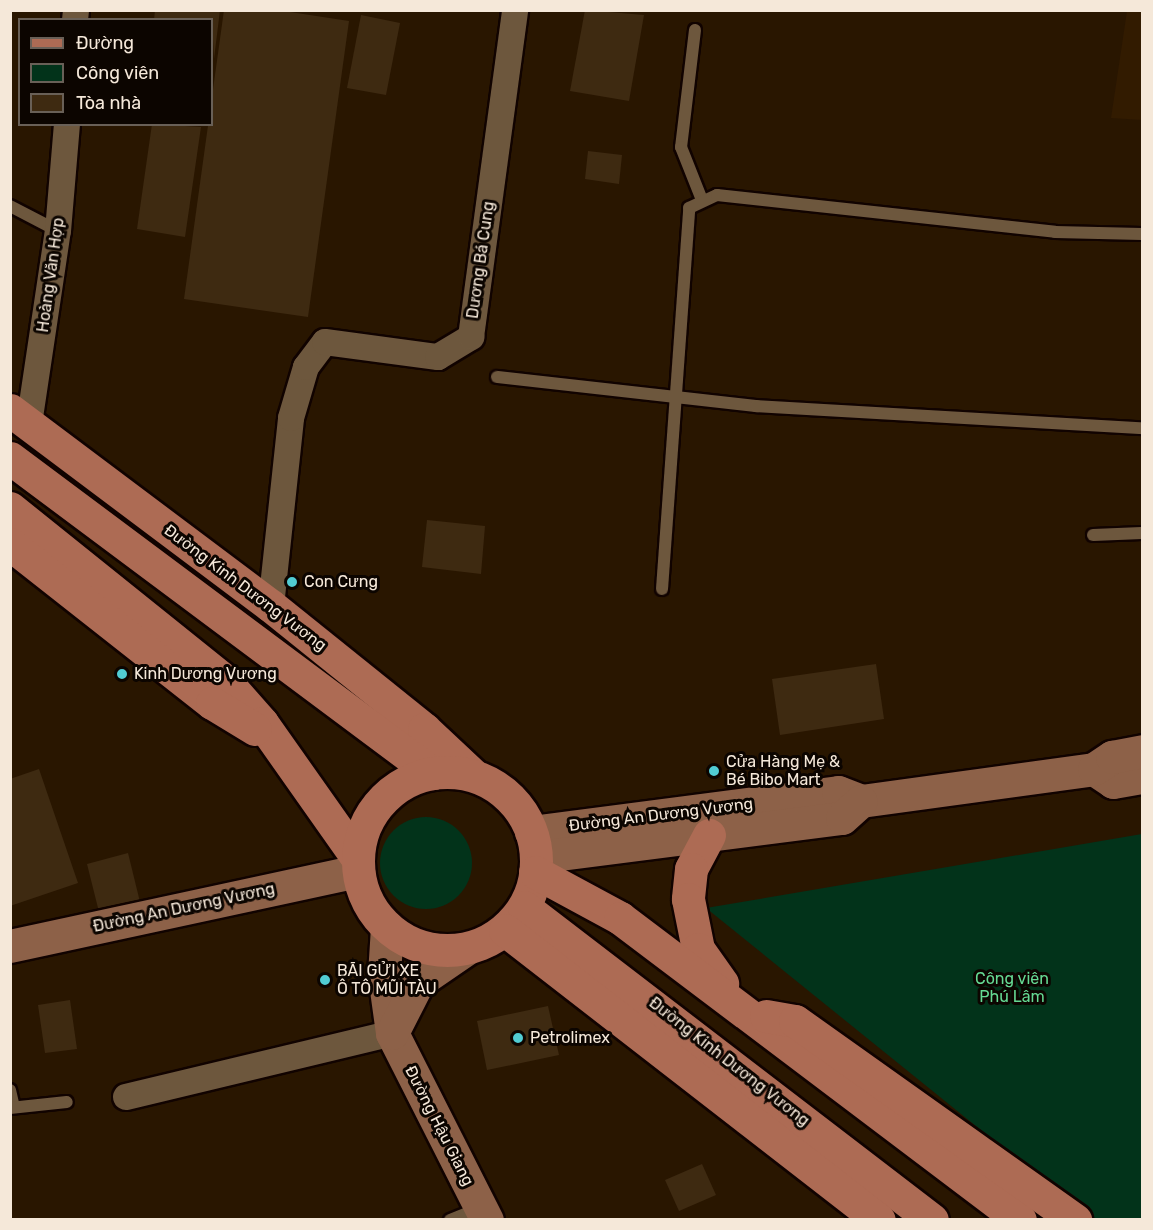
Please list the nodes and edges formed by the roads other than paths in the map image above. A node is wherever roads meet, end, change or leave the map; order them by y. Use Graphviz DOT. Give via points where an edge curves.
graph roads {
  1 [pos="515,10"];
  2 [pos="695,30"];
  3 [pos="67,126"];
  4 [pos="702,200"];
  5 [pos="10,206"];
  6 [pos="58,231"];
  7 [pos="1143,234"];
  8 [pos="497,377"];
  9 [pos="673,397"];
  10 [pos="20,417"];
  11 [pos="1143,428"];
  12 [pos="17,462"];
  13 [pos="10,508"];
  14 [pos="1143,533"];
  15 [pos="1093,535"];
  16 [pos="10,544"];
  17 [pos="662,589"];
  18 [pos="271,606"];
  19 [pos="274,741"];
  20 [pos="1143,752"];
  21 [pos="1094,769"];
  22 [pos="432,772"];
  23 [pos="473,775"];
  24 [pos="1143,777"];
  25 [pos="861,801"];
  26 [pos="709,835"];
  27 [pos="534,853"];
  28 [pos="358,865"];
  29 [pos="514,918"];
  30 [pos="387,927"];
  31 [pos="10,946"];
  32 [pos="466,949"];
  33 [pos="753,1018"];
  34 [pos="392,1033"];
  35 [pos="10,1090"];
  36 [pos="126,1097"];
  37 [pos="67,1102"];
  38 [pos="12,1107"];
  39 [pos="484,1213"];
  40 [pos="450,1220"];
  41 [pos="879,1220"];
  42 [pos="932,1220"];
  43 [pos="1020,1220"];
  44 [pos="1075,1220"];
  1 -- 18 [label="street, Dương Bá Cung" via="471,337 438,357 325,342 306,367 291,418"];
  2 -- 4 [label="lane" via="681,147"];
  3 -- 6 [label="street, Hoàng Văn Hợp"];
  4 -- 7 [label="lane" via="717,195 1055,232"];
  4 -- 9 [label="lane" via="689,208"];
  5 -- 6 [label="lane"];
  6 -- 10 [label="street, Hoàng Văn Hợp"];
  8 -- 9 [label="lane"];
  9 -- 11 [label="lane"];
  9 -- 17 [label="lane"];
  10 -- 12 [label="main road"];
  10 -- 18 [label="main road, Đường Kinh Dương Vương"];
  12 -- 22 [label="main road, Đường Kinh Dương Vương"];
  13 -- 19 [label="main road" via="225,681"];
  14 -- 15 [label="lane"];
  16 -- 19 [label="main road" via="212,704"];
  18 -- 23 [label="main road, Đường Kinh Dương Vương" via="416,721"];
  19 -- 28 [label="main road"];
  20 -- 21 [label="main road, Đường An Dương Vương" via="1112,757"];
  21 -- 24 [label="main road" via="1113,782"];
  21 -- 25 [label="main road, Đường An Dương Vương"];
  22 -- 23 [label="main road"];
  22 -- 28 [label="main road" via="405,782 381,801 365,826"];
  23 -- 27 [label="main road" via="506,794"];
  25 -- 26 [label="main road, Đường An Dương Vương" via="842,818"];
  25 -- 27 [label="main road, Đường An Dương Vương" via="838,792"];
  26 -- 27 [label="main road, Đường An Dương Vương"];
  26 -- 33 [label="main road" via="691,869 692,930 704,962"];
  27 -- 29 [label="main road"];
  27 -- 33 [label="main road"];
  28 -- 30 [label="main road" via="368,902"];
  28 -- 31 [label="main road, Đường An Dương Vương"];
  29 -- 32 [label="main road"];
  29 -- 41 [label="main road, Đường Kinh Dương Vương"];
  29 -- 42 [label="main road, Đường Kinh Dương Vương"];
  30 -- 32 [label="main road" via="423,948"];
  30 -- 34 [label="main road, Đường Hậu Giang" via="384,975"];
  32 -- 34 [label="main road" via="418,982"];
  33 -- 43 [label="main road"];
  33 -- 44 [label="main road" via="775,1016 795,1022"];
  34 -- 36 [label="street"];
  34 -- 39 [label="main road, Đường Hậu Giang"];
  35 -- 38 [label="lane"];
  37 -- 38 [label="lane"];
  39 -- 40 [label="lane"];
}
